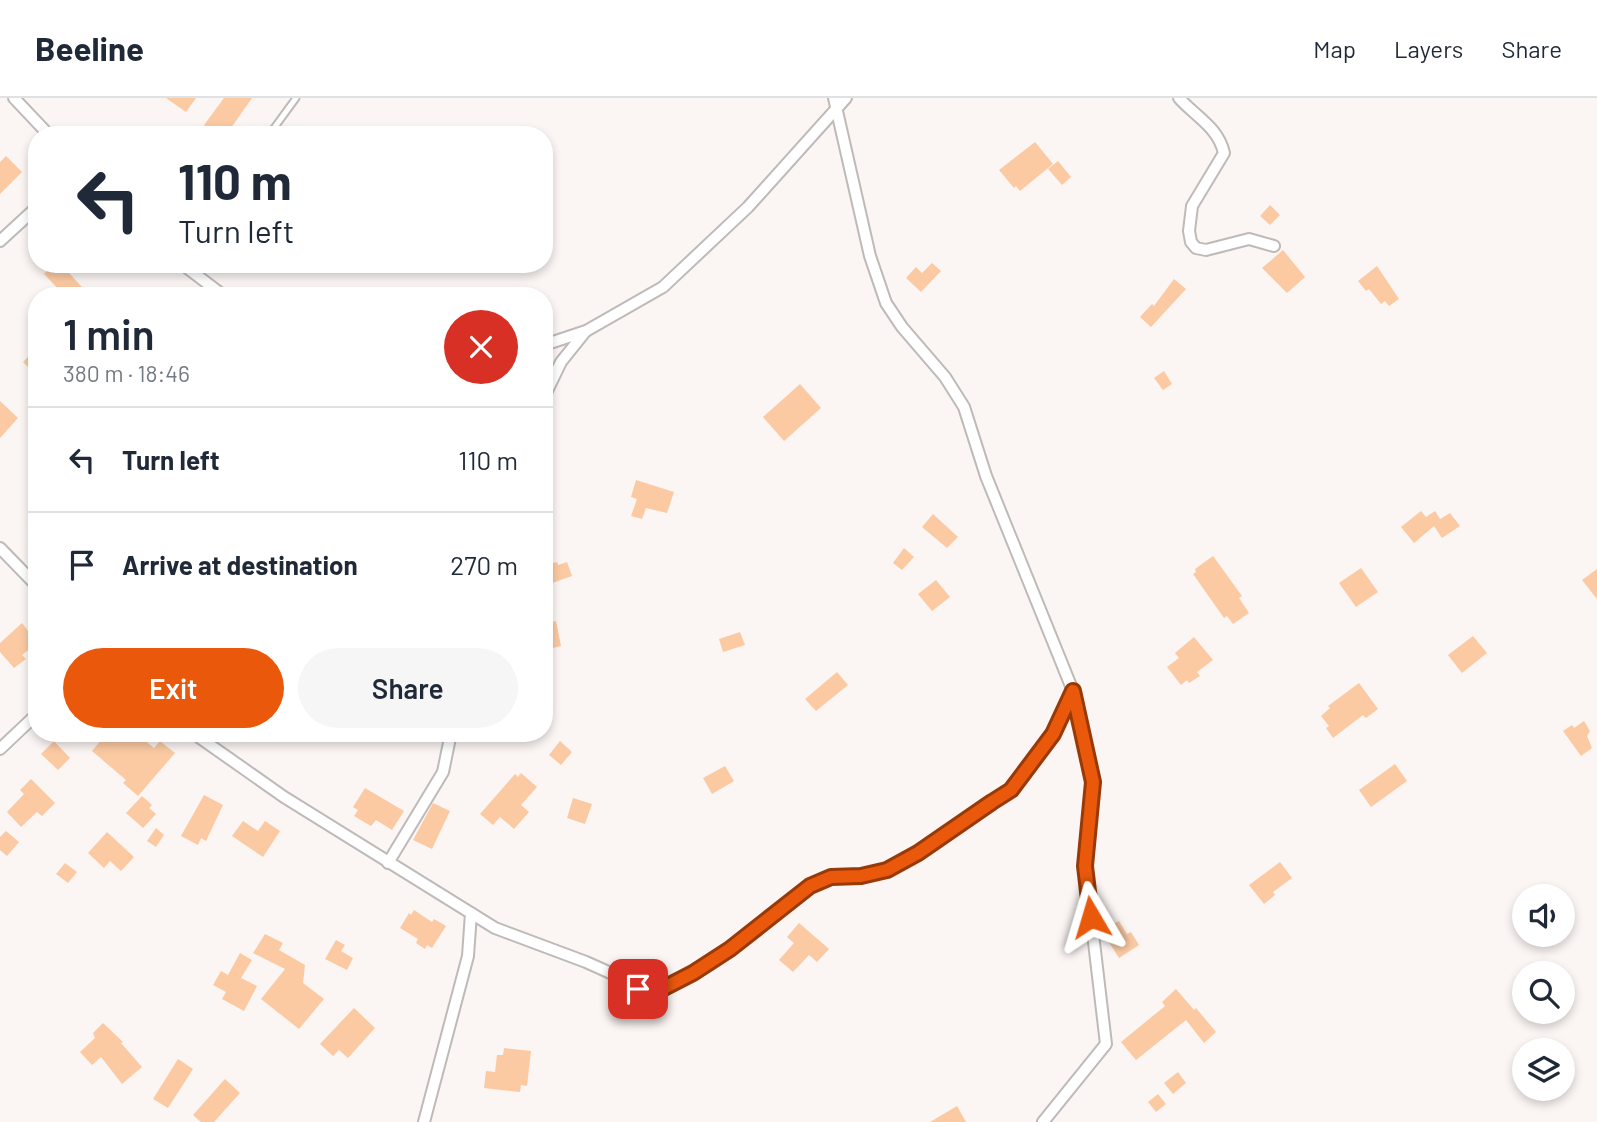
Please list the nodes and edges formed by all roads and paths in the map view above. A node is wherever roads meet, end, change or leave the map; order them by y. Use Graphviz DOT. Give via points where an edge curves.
graph roads {
  1 [pos="14,98"];
  2 [pos="296,98"];
  3 [pos="846,98"];
  4 [pos="1179,98"];
  5 [pos="835,104"];
  6 [pos="40,126"];
  7 [pos="276,126"];
  8 [pos="28,215"];
  9 [pos="0,241"];
  10 [pos="1274,246"];
  11 [pos="194,273"];
  12 [pos="213,287"];
  13 [pos="586,331"];
  14 [pos="553,342"];
  15 [pos="553,376"];
  16 [pos="0,548"];
  17 [pos="28,577"];
  18 [pos="1073,691"];
  19 [pos="28,723"];
  20 [pos="206,742"];
  21 [pos="449,742"];
  22 [pos="0,749"];
  23 [pos="388,863"];
  24 [pos="471,913"];
  25 [pos="424,1122"];
  26 [pos="1043,1122"];
  1 -- 6 [label="street"];
  2 -- 7 [label="lane"];
  3 -- 5 [label="street"];
  4 -- 10 [label="street" via="1215,132 1224,153 1192,206 1191,242 1206,250 1249,239"];
  5 -- 13 [label="street" via="748,206 663,286"];
  5 -- 18 [label="street" via="870,256 886,303 964,407 986,476"];
  8 -- 9 [label="street"];
  11 -- 12 [label="street"];
  13 -- 14 [label="street"];
  13 -- 15 [label="street"];
  16 -- 17 [label="street"];
  18 -- 24 [label="street" via="1053,734 1011,790 887,870 831,877 810,886 730,949 660,990 638,989 586,962 495,928"];
  18 -- 26 [label="street" via="1093,782 1085,866 1106,1044"];
  19 -- 22 [label="street"];
  20 -- 23 [label="street"];
  21 -- 23 [label="street" via="443,772"];
  23 -- 24 [label="street"];
  24 -- 25 [label="street" via="468,956"];
}
